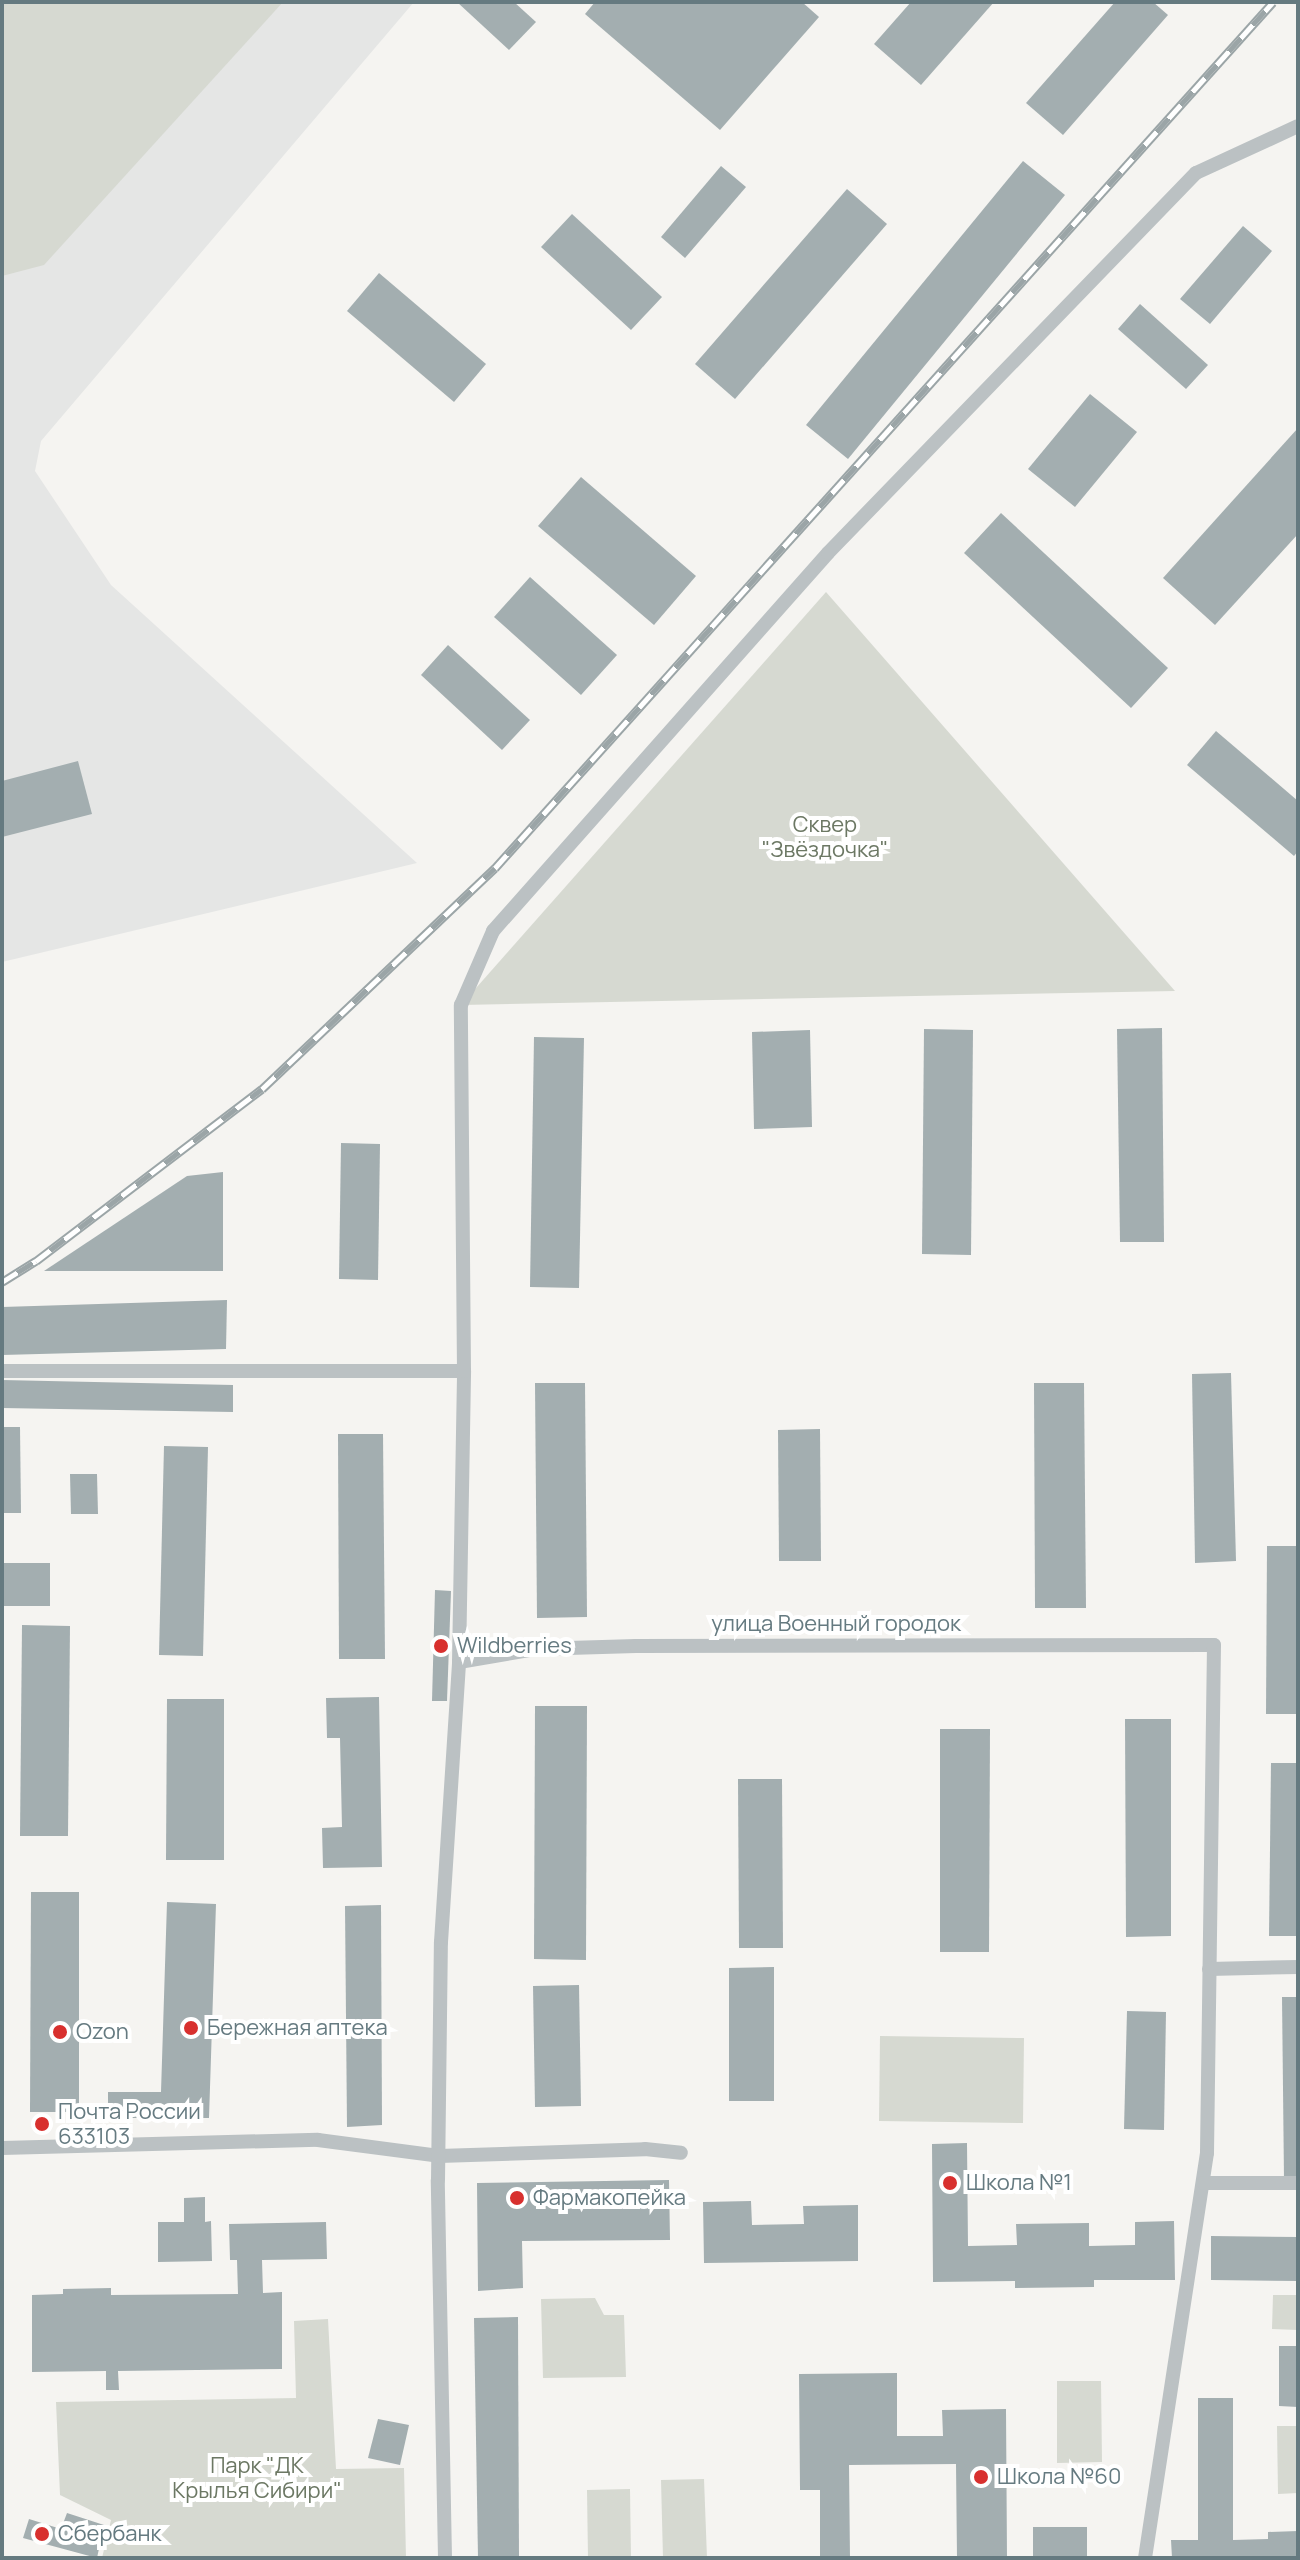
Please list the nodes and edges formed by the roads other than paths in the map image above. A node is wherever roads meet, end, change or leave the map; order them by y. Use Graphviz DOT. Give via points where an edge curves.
graph roads {
  1 [pos="1298,126"];
  2 [pos="2,1371"];
  3 [pos="464,1371"];
  4 [pos="459,1662"];
  5 [pos="1298,1967"];
  6 [pos="1209,1969"];
  7 [pos="2,2148"];
  8 [pos="681,2153"];
  9 [pos="439,2156"];
  10 [pos="1204,2183"];
  11 [pos="1298,2183"];
  12 [pos="445,2558"];
  13 [pos="1145,2558"];
  1 -- 3 [label="street" via="1196,173 811,571 493,931 461,1005"];
  2 -- 3 [label="street"];
  3 -- 4 [label="street"];
  4 -- 6 [label="street, улица Военный городок" via="535,1649 636,1646 1214,1645"];
  4 -- 9 [label="street" via="441,1942"];
  5 -- 6 [label="street"];
  6 -- 10 [label="street"];
  7 -- 9 [label="street" via="318,2140"];
  8 -- 9 [label="street" via="645,2149"];
  9 -- 12 [label="street"];
  10 -- 11 [label="street"];
  10 -- 13 [label="street"];
}
